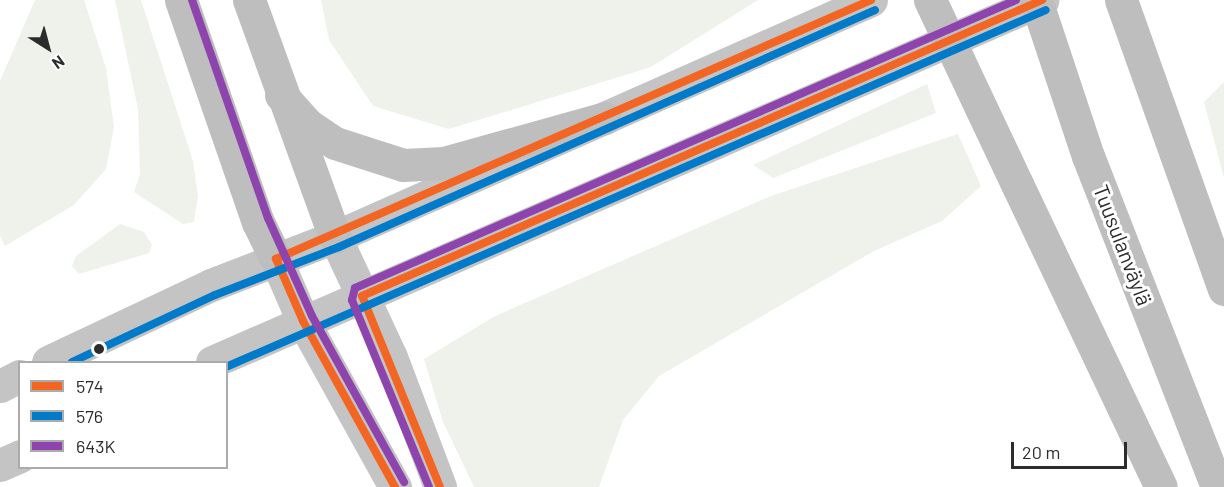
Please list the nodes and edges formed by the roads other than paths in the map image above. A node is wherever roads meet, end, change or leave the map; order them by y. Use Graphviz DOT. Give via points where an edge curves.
graph roads {
  1 [pos="181,0"];
  2 [pos="249,0"];
  3 [pos="871,0"];
  4 [pos="930,0"];
  5 [pos="1036,0"];
  6 [pos="1042,0"];
  7 [pos="1121,0"];
  8 [pos="281,95"];
  9 [pos="605,118"];
  10 [pos="335,237"];
  11 [pos="276,259"];
  12 [pos="1224,289"];
  13 [pos="362,296"];
  14 [pos="303,321"];
  15 [pos="52,361"];
  16 [pos="216,361"];
  17 [pos="18,377"];
  18 [pos="0,386"];
  19 [pos="18,457"];
  20 [pos="0,465"];
  21 [pos="396,487"];
  22 [pos="440,487"];
  23 [pos="1161,487"];
  24 [pos="1217,487"];
  1 -- 11 [label="highway" via="258,222"];
  2 -- 8 [label="highway"];
  3 -- 9 [label="main road"];
  4 -- 23 [label="highway, bridge"];
  5 -- 24 [label="highway, Tuusulanväylä, bridge" via="1089,156"];
  6 -- 13 [label="main road"];
  7 -- 12 [label="highway" via="1163,128"];
  8 -- 9 [label="highway" via="308,124 335,143 403,165 444,163"];
  8 -- 10 [label="highway"];
  9 -- 10 [label="main road"];
  10 -- 11 [label="main road"];
  10 -- 13 [label="main road"];
  11 -- 14 [label="main road"];
  11 -- 15 [label="main road"];
  13 -- 14 [label="main road"];
  13 -- 22 [label="main road"];
  14 -- 16 [label="main road"];
  14 -- 21 [label="main road"];
  17 -- 18 [label="main road"];
  19 -- 20 [label="main road"];
}
